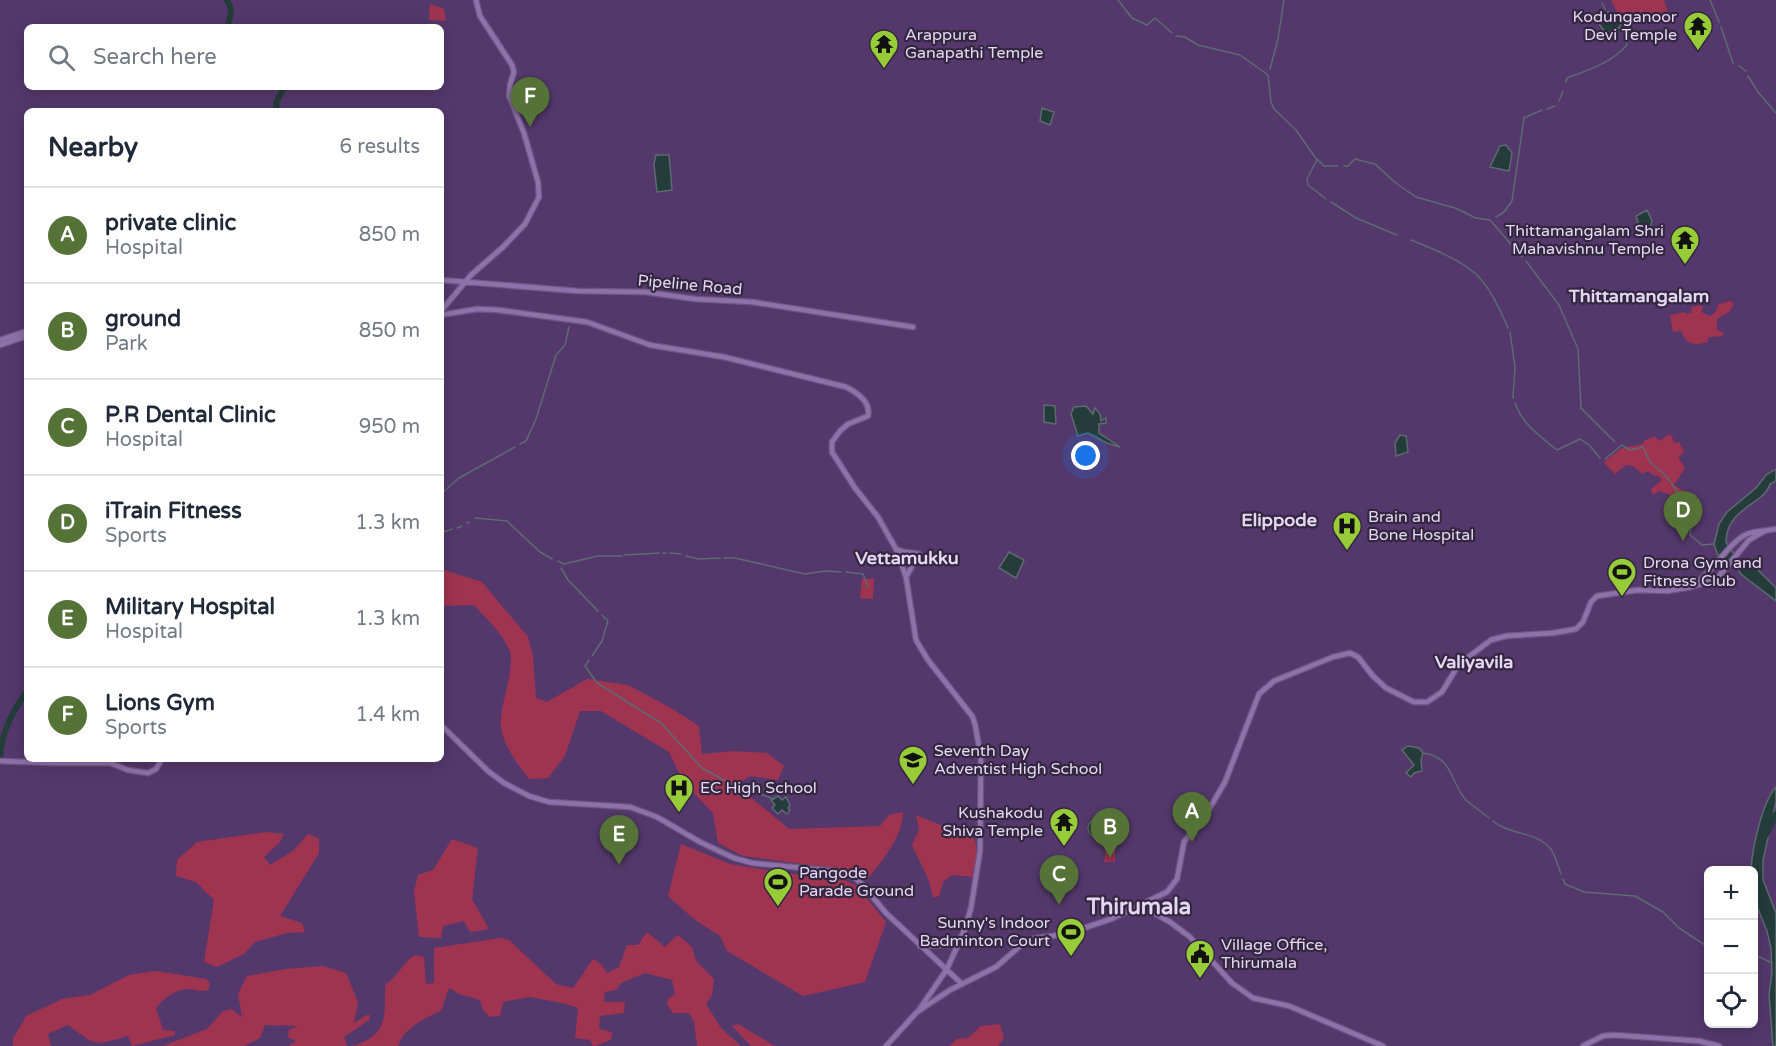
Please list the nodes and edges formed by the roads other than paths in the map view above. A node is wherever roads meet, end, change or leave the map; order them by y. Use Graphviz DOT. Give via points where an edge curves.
graph roads {
  1 [pos="476,0"];
  2 [pos="444,280"];
  3 [pos="464,283"];
  4 [pos="444,309"];
  5 [pos="444,313"];
  6 [pos="913,327"];
  7 [pos="24,332"];
  8 [pos="24,337"];
  9 [pos="0,340"];
  10 [pos="0,345"];
  11 [pos="1776,529"];
  12 [pos="1762,532"];
  13 [pos="896,549"];
  14 [pos="906,577"];
  15 [pos="1691,587"];
  16 [pos="444,728"];
  17 [pos="0,761"];
  18 [pos="160,762"];
  19 [pos="1143,904"];
  20 [pos="1147,909"];
  21 [pos="1127,911"];
  22 [pos="960,940"];
  23 [pos="920,946"];
  24 [pos="947,969"];
  25 [pos="962,984"];
  26 [pos="917,1012"];
  27 [pos="886,1046"];
  28 [pos="1383,1046"];
  29 [pos="1583,1046"];
  30 [pos="1719,1046"];
  1 -- 3 [label="main road" via="480,16 512,65 509,96 524,133 539,197 520,229"];
  2 -- 3 [label="main road, Pipeline Road"];
  3 -- 4 [label="main road"];
  3 -- 6 [label="main road, Pipeline Road" via="752,302"];
  5 -- 13 [label="main road" via="498,310 587,322 650,345 723,357 854,391 869,412 863,420 840,431 832,442 832,452"];
  7 -- 9 [label="main road"];
  8 -- 10 [label="main road"];
  11 -- 12 [label="main road"];
  12 -- 15 [label="main road" via="1749,540 1719,576"];
  12 -- 15 [label="main road" via="1742,537"];
  13 -- 14 [label="main road"];
  13 -- 14 [label="main road" via="919,554"];
  14 -- 22 [label="main road" via="916,640 972,716 980,749 978,873 972,908"];
  15 -- 19 [label="main road" via="1597,596 1576,629 1491,639 1459,664 1442,692 1423,703 1407,700 1386,688 1354,653 1342,654 1274,681 1259,694 1220,792 1184,842 1175,884"];
  16 -- 23 [label="main road" via="488,771 529,796 549,802 630,807 734,858 844,873 861,883"];
  17 -- 18 [label="main road" via="110,763 148,773"];
  19 -- 20 [label="main road"];
  19 -- 21 [label="main road"];
  20 -- 21 [label="main road"];
  20 -- 28 [label="main road" via="1185,933 1232,983 1253,998 1289,1005"];
  21 -- 25 [label="main road" via="1066,934 1026,942 996,967"];
  22 -- 23 [label="main road" via="948,945"];
  22 -- 24 [label="main road"];
  23 -- 24 [label="main road"];
  24 -- 25 [label="main road"];
  24 -- 26 [label="main road"];
  25 -- 26 [label="main road"];
  26 -- 27 [label="main road"];
  29 -- 30 [label="main road" via="1614,1035"];
}
